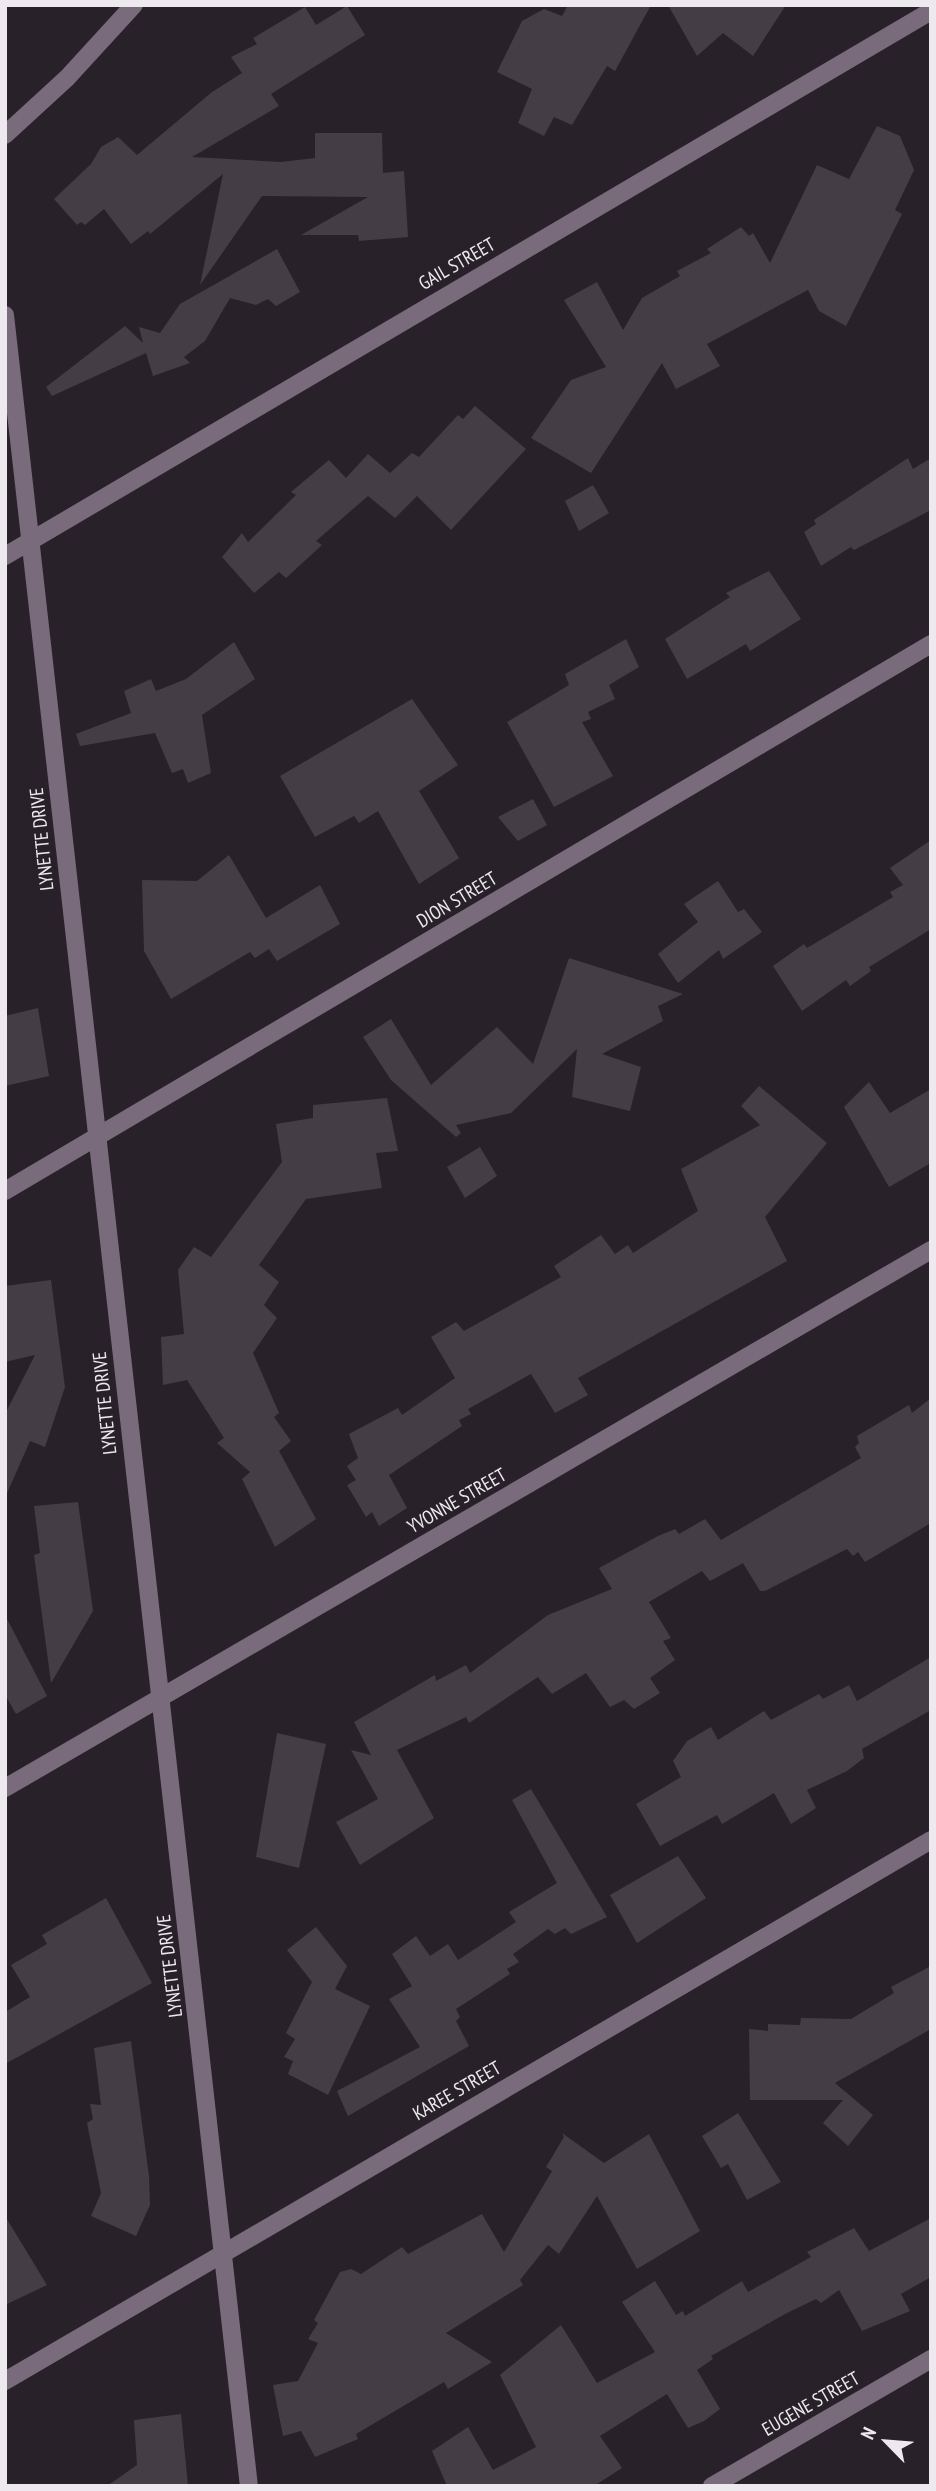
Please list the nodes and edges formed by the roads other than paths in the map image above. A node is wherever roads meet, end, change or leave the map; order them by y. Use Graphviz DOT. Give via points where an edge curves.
graph roads {
  1 [pos="134,5"];
  2 [pos="931,11"];
  3 [pos="5,135"];
  4 [pos="5,315"];
  5 [pos="29,538"];
  6 [pos="5,556"];
  7 [pos="931,644"];
  8 [pos="97,1138"];
  9 [pos="5,1191"];
  10 [pos="931,1250"];
  11 [pos="160,1698"];
  12 [pos="5,1788"];
  13 [pos="931,1840"];
  14 [pos="224,2250"];
  15 [pos="931,2359"];
  16 [pos="5,2381"];
  17 [pos="249,2486"];
  18 [pos="712,2486"];
  1 -- 3 [label="street" via="67,78"];
  2 -- 5 [label="street, GAIL STREET"];
  4 -- 5 [label="street, LYNETTE DRIVE"];
  5 -- 6 [label="street, GAIL STREET"];
  5 -- 8 [label="street, LYNETTE DRIVE"];
  7 -- 8 [label="street, DION STREET"];
  8 -- 9 [label="street, DION STREET"];
  8 -- 11 [label="street, LYNETTE DRIVE"];
  10 -- 11 [label="street, YVONNE STREET"];
  11 -- 12 [label="street, YVONNE STREET"];
  11 -- 14 [label="street, LYNETTE DRIVE"];
  13 -- 14 [label="street, KAREE STREET"];
  14 -- 16 [label="street, KAREE STREET"];
  14 -- 17 [label="street, LYNETTE DRIVE"];
  15 -- 18 [label="street, EUGENE STREET"];
}
